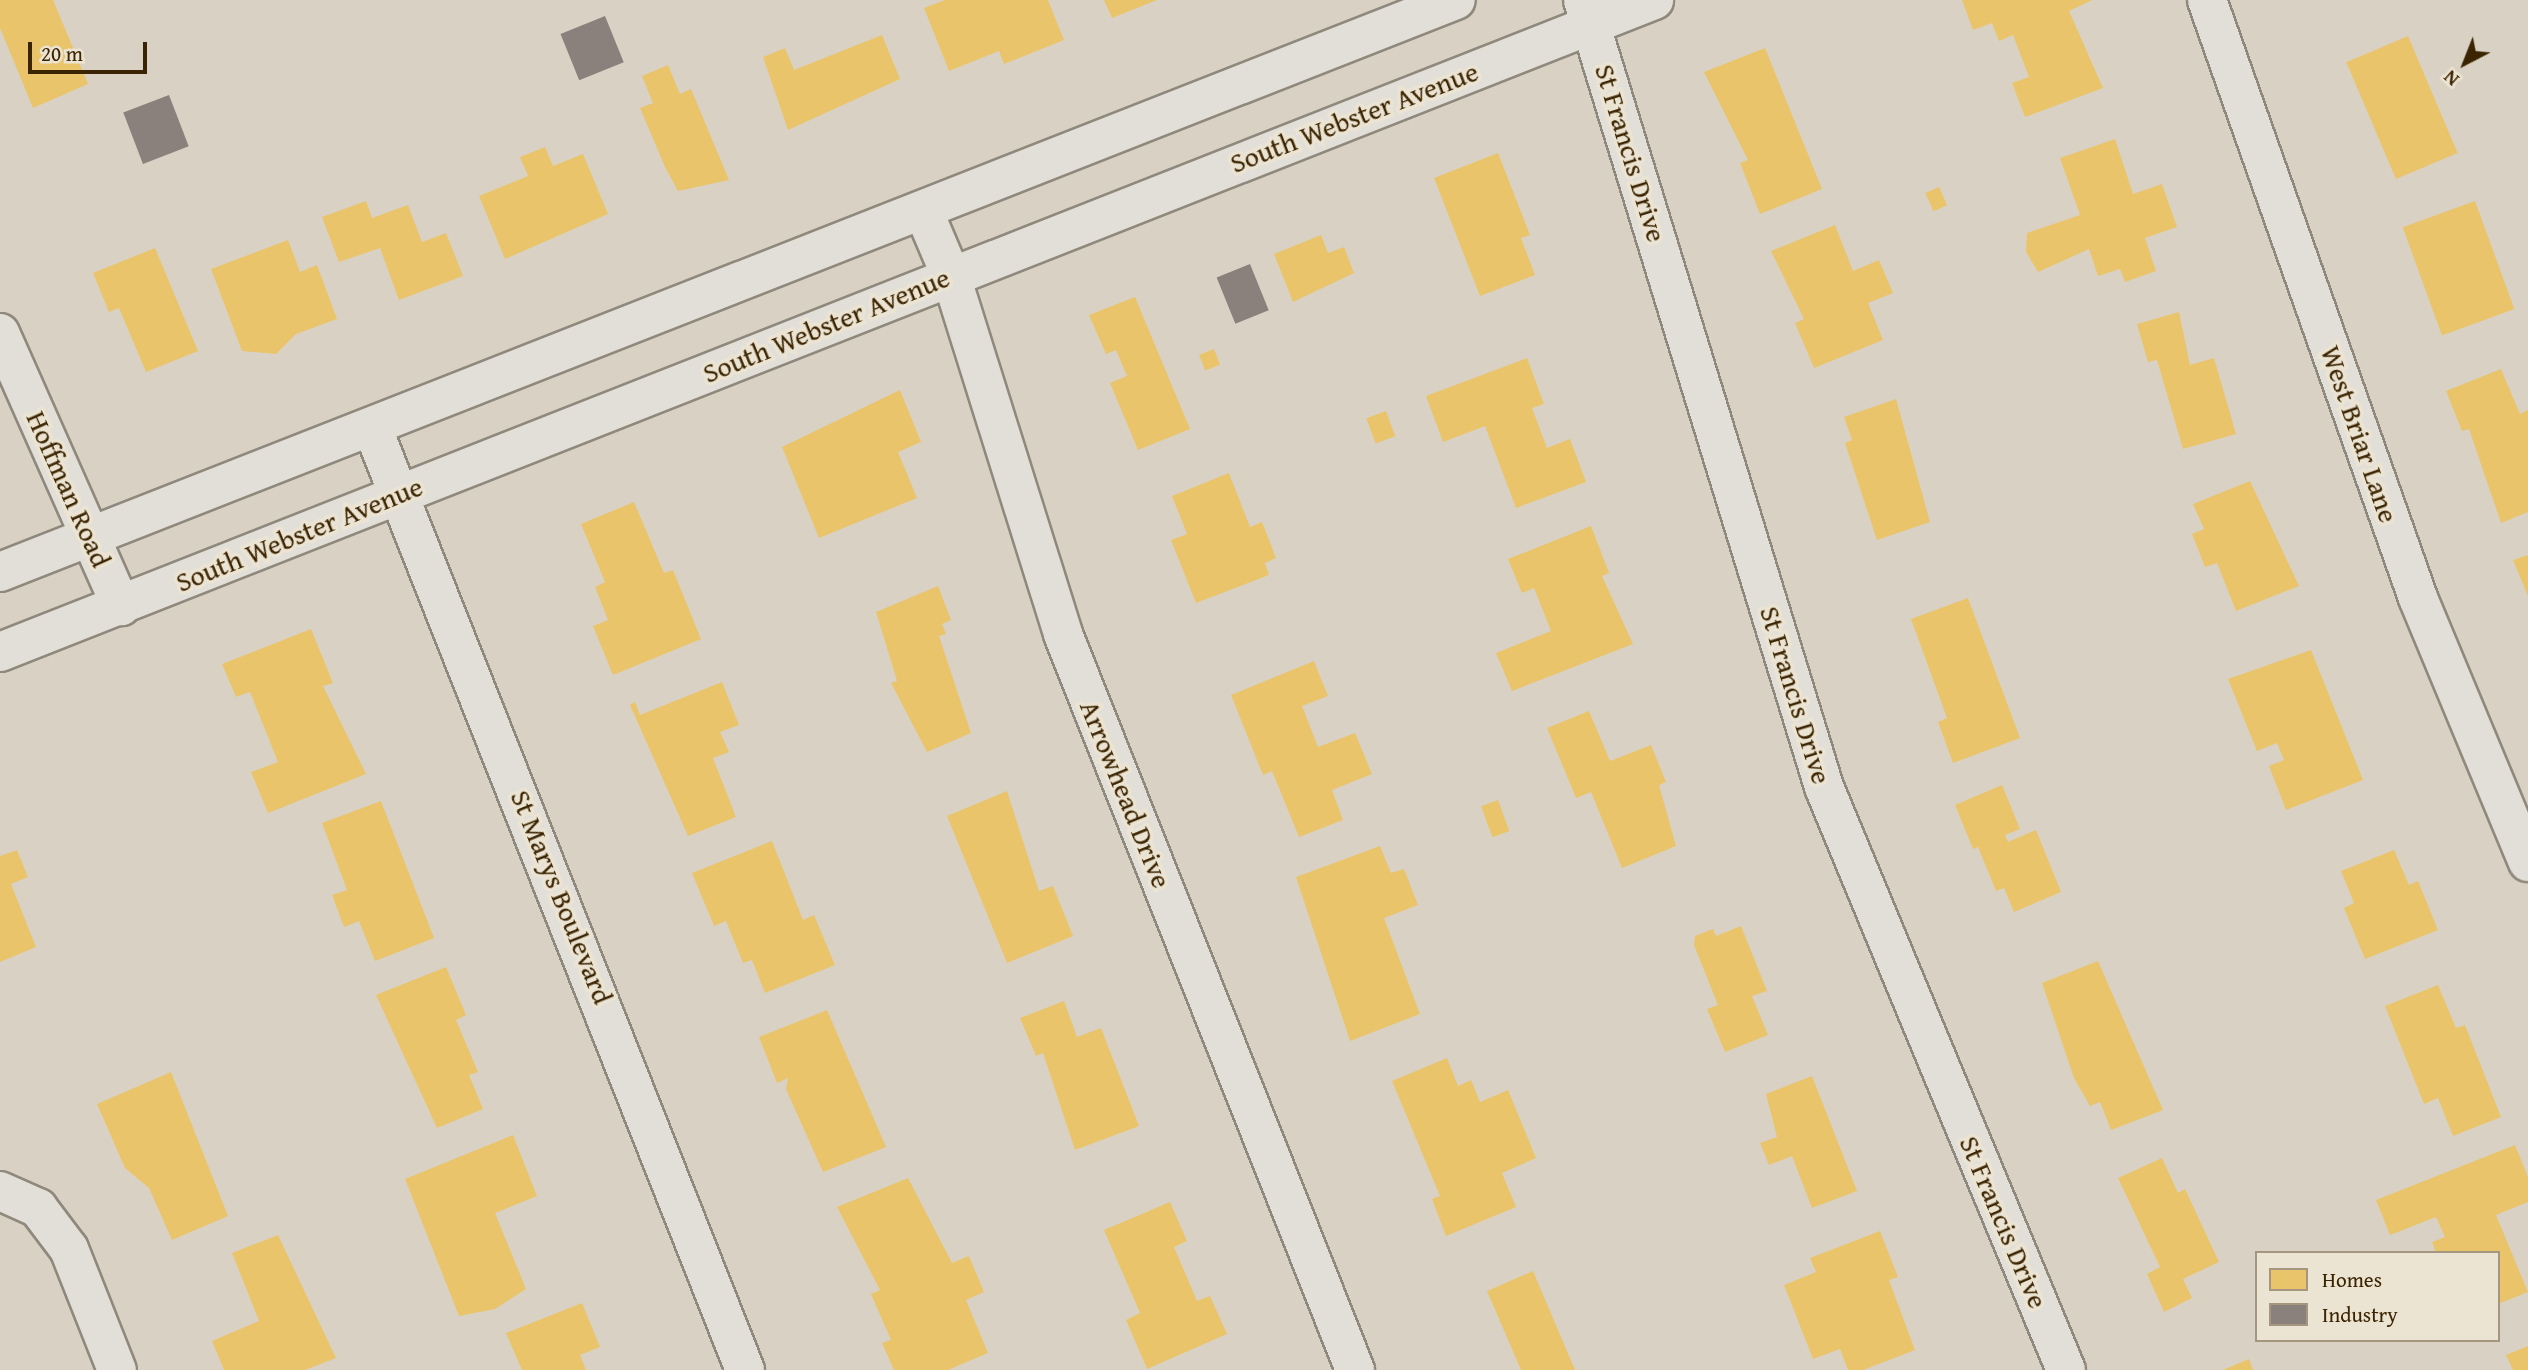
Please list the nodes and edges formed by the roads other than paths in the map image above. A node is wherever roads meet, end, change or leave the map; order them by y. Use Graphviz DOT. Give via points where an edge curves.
graph roads {
  1 [pos="1456,0"];
  2 [pos="1654,0"];
  3 [pos="2207,0"];
  4 [pos="1588,12"];
  5 [pos="923,210"];
  6 [pos="951,276"];
  7 [pos="0,334"];
  8 [pos="372,427"];
  9 [pos="400,493"];
  10 [pos="90,538"];
  11 [pos="0,572"];
  12 [pos="121,606"];
  13 [pos="0,652"];
  14 [pos="2528,862"];
  15 [pos="0,1191"];
  16 [pos="117,1370"];
  17 [pos="745,1370"];
  18 [pos="1356,1370"];
  19 [pos="2066,1370"];
  1 -- 5 [label="street"];
  2 -- 4 [label="street, South Webster Avenue"];
  3 -- 14 [label="street, West Briar Lane" via="2418,598"];
  4 -- 6 [label="street, South Webster Avenue"];
  4 -- 19 [label="street, St Francis Drive" via="1824,787"];
  5 -- 6 [label="street, Arrowhead Drive"];
  5 -- 8 [label="street"];
  6 -- 9 [label="street, South Webster Avenue"];
  6 -- 18 [label="street, Arrowhead Drive" via="1063,634"];
  7 -- 10 [label="street, Hoffman Road"];
  8 -- 9 [label="street, St Marys Boulevard"];
  8 -- 10 [label="street"];
  9 -- 12 [label="street, South Webster Avenue"];
  9 -- 17 [label="street, St Marys Boulevard"];
  10 -- 11 [label="street"];
  10 -- 12 [label="street, Hoffman Road"];
  12 -- 13 [label="street, South Webster Avenue"];
  15 -- 16 [label="street" via="38,1208 69,1249"];
}
